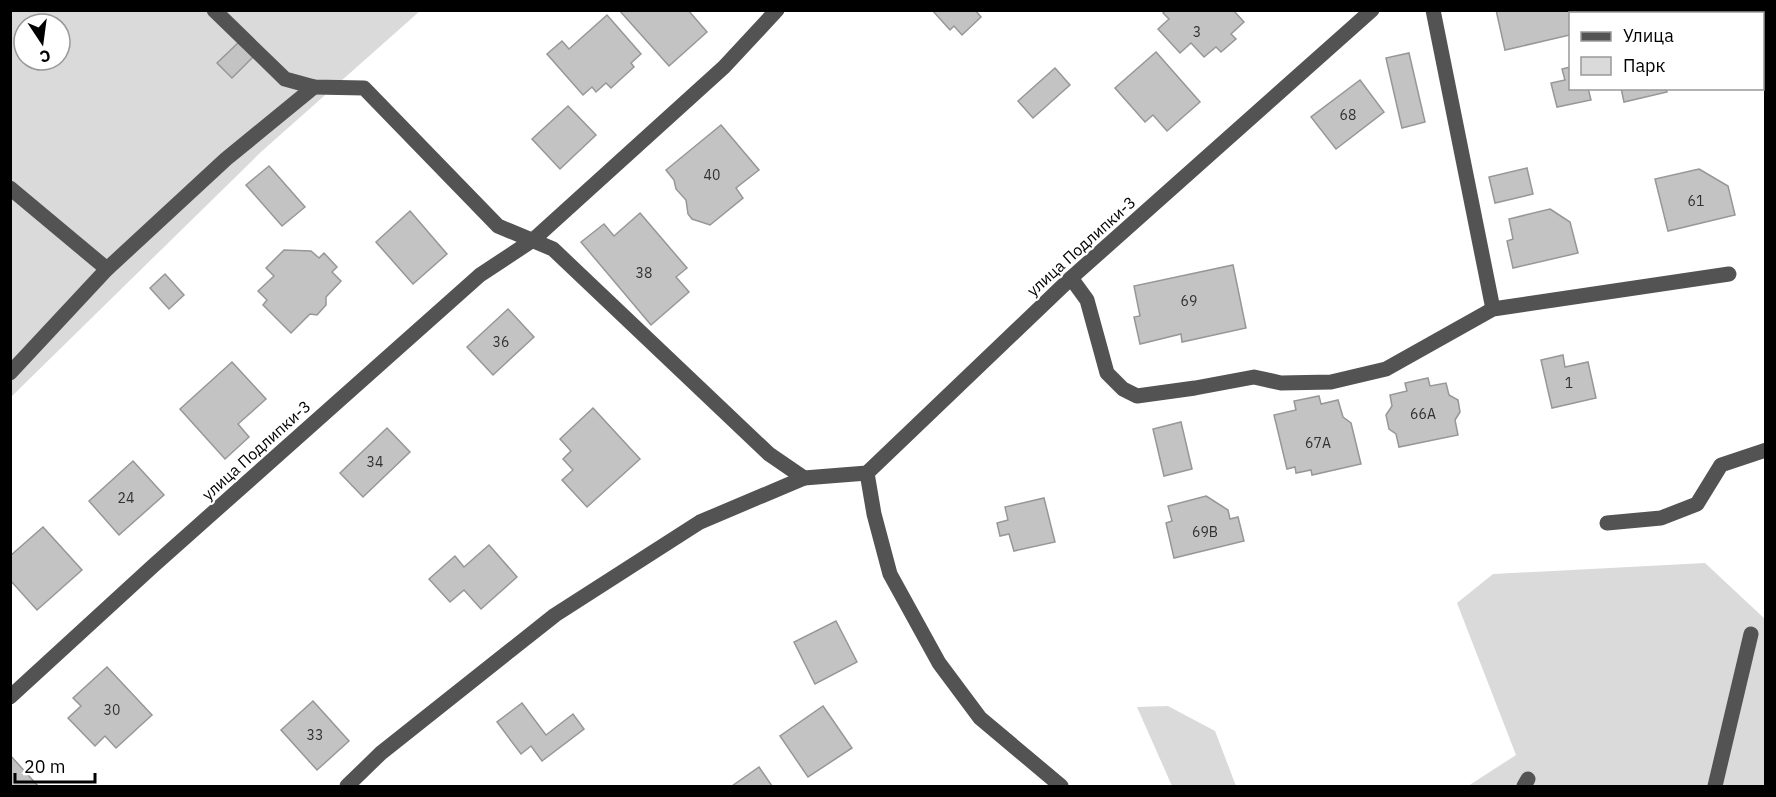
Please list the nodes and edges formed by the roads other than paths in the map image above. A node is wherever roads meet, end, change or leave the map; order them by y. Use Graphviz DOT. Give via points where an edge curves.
graph roads {
  1 [pos="214,10"];
  2 [pos="777,10"];
  3 [pos="1372,10"];
  4 [pos="1433,10"];
  5 [pos="314,87"];
  6 [pos="10,188"];
  7 [pos="533,240"];
  8 [pos="107,269"];
  9 [pos="1729,274"];
  10 [pos="1071,278"];
  11 [pos="1493,309"];
  12 [pos="10,373"];
  13 [pos="1766,450"];
  14 [pos="867,473"];
  15 [pos="804,478"];
  16 [pos="1607,523"];
  17 [pos="1751,634"];
  18 [pos="10,696"];
  19 [pos="347,786"];
  20 [pos="1061,786"];
  21 [pos="1715,786"];
  1 -- 5 [label="street" via="285,79"];
  2 -- 7 [label="street, улица Подлипки-3" via="724,67"];
  3 -- 10 [label="street, улица Подлипки-3"];
  4 -- 11 [label="street"];
  5 -- 7 [label="street" via="364,88 498,226"];
  5 -- 8 [label="street" via="226,159"];
  6 -- 8 [label="street"];
  7 -- 15 [label="street" via="553,249 769,454"];
  7 -- 18 [label="street, улица Подлипки-3" via="480,275"];
  8 -- 12 [label="street"];
  9 -- 11 [label="street"];
  10 -- 11 [label="street" via="1087,300 1107,373 1137,396 1254,377 1281,383 1331,382 1386,369"];
  10 -- 14 [label="street, улица Подлипки-3"];
  13 -- 16 [label="street" via="1721,465 1697,504 1661,518"];
  14 -- 15 [label="street"];
  14 -- 20 [label="street" via="890,574 939,663 980,718"];
  15 -- 19 [label="street" via="700,522 555,615 381,753"];
  17 -- 21 [label="street"];
}
